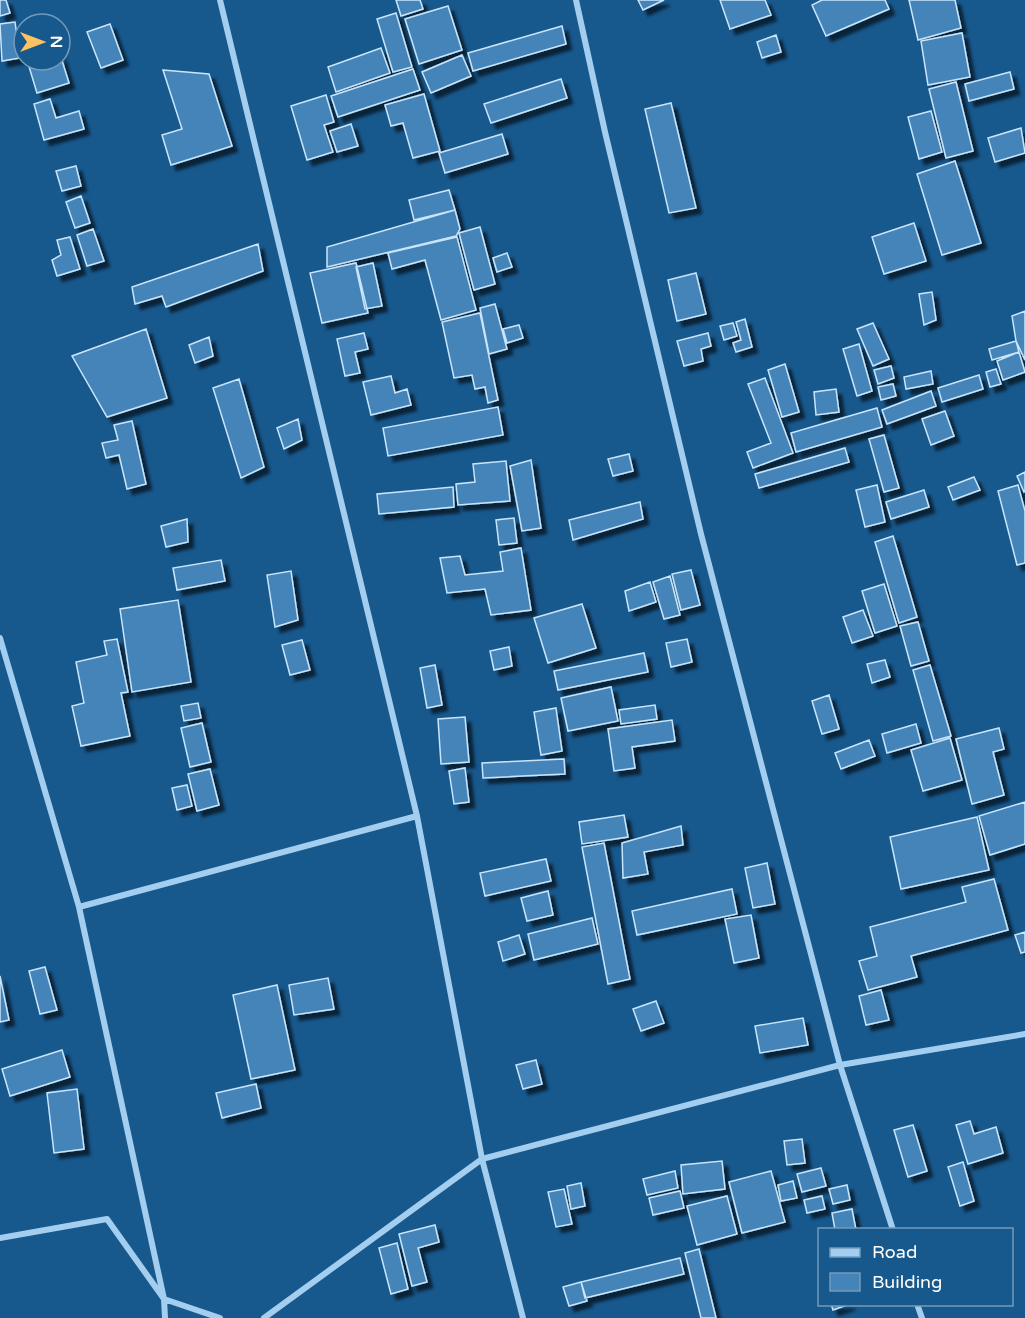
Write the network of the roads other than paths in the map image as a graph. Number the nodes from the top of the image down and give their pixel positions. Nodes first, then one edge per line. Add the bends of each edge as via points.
1 (220, 0) edge
2 (576, 0) edge
3 (0, 638) edge
4 (417, 816) junction
5 (79, 907) junction
6 (1025, 1034) edge
7 (840, 1065) junction
8 (482, 1159) junction
9 (892, 1228) edge
10 (0, 1238) edge
11 (164, 1299) junction
12 (165, 1318) edge
13 (220, 1318) edge
14 (264, 1318) edge
15 (523, 1318) edge

1 - 4 street
2 - 7 street via 698,522
3 - 5 street
4 - 5 street
4 - 8 street
5 - 11 street
6 - 7 street
7 - 8 street
7 - 9 street
8 - 14 street
8 - 15 street
10 - 11 street via 107,1219
11 - 12 street
11 - 13 street

